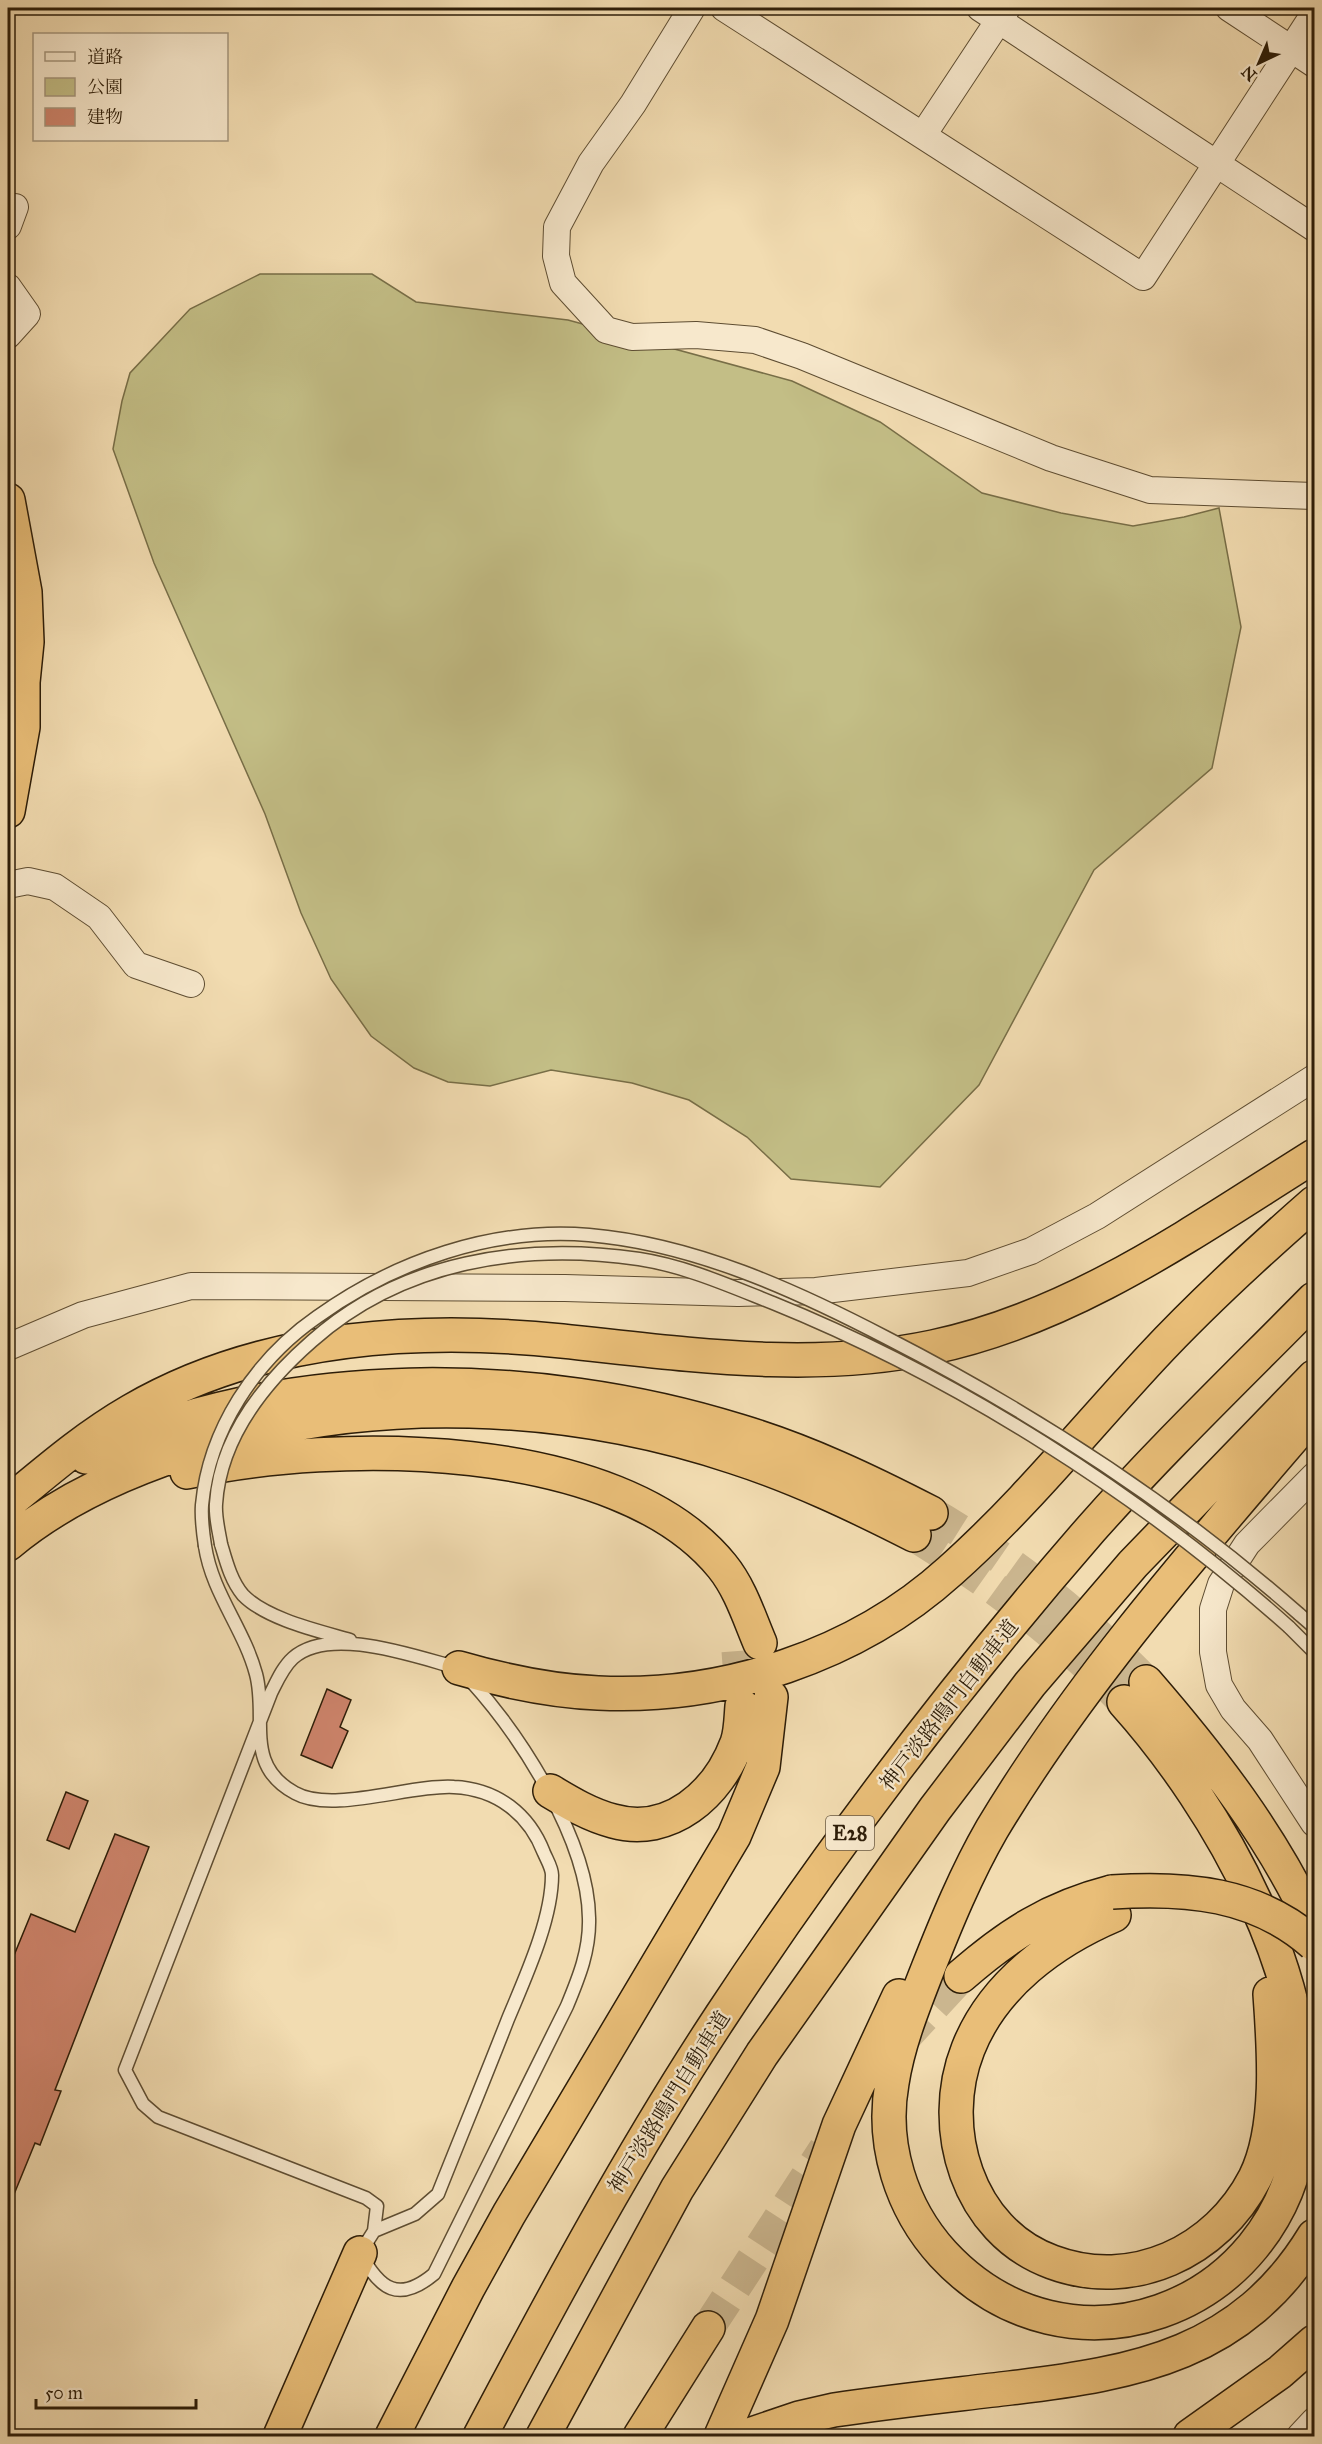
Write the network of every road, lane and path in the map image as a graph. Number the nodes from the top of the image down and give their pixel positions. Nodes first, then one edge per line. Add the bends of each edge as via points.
1 (692, 8) edge
2 (724, 8) edge
3 (1229, 8) edge
4 (995, 12) edge
5 (1314, 14) edge
6 (1292, 49) junction
7 (1314, 64) edge
8 (923, 135) junction
9 (1217, 164) junction
10 (1314, 228) edge
11 (8, 287) edge
12 (13, 330) edge
13 (1314, 496) edge
14 (8, 500) edge
15 (8, 811) edge
16 (18, 883) edge
17 (191, 984) dead end
18 (1314, 1078) edge
19 (1314, 1156) edge
20 (1314, 1203) edge
21 (1314, 1299) edge
22 (8, 1347) edge
23 (1314, 1377) edge
24 (1314, 1413) edge
25 (1314, 1476) edge
26 (14, 1498) edge
27 (54, 1511) junction
28 (8, 1544) edge
29 (1314, 1627) edge
30 (356, 1642) junction
31 (749, 1647) tunnel mouth
32 (1314, 1652) edge
33 (459, 1668) junction
34 (259, 1726) junction
35 (550, 1791) junction
36 (1314, 1823) edge
37 (965, 1879) junction
38 (1244, 1879) junction
39 (1113, 1903) junction
40 (1312, 1936) edge
41 (961, 1976) tunnel mouth
42 (1314, 2236) edge
43 (367, 2242) junction
44 (708, 2328) tunnel mouth
45 (1314, 2342) edge
46 (1314, 2421) edge
47 (280, 2436) edge
48 (392, 2436) edge
49 (480, 2436) edge
50 (543, 2436) edge
51 (640, 2436) edge
52 (722, 2436) edge
53 (746, 2436) edge
54 (1190, 2436) edge
55 (1300, 2436) edge

1 - 13 street via 591,163 557,227 556,256 563,284 606,330 632,337 696,335 755,340 1051,458 1150,490
2 - 8 street
3 - 6 street
4 - 8 street
4 - 9 street
5 - 6 street
6 - 7 street
6 - 9 street
8 - 9 street via 1143,277
9 - 10 street
11 - 12 street via 27,314
14 - 15 highway via 25,592 27,642 23,727
16 - 17 street via 56,887 99,917 136,965
18 - 22 street via 1097,1216 1031,1251 968,1273 816,1291 749,1293 553,1287 191,1286 83,1315
19 - 26 highway via 1095,1289 1046,1313 933,1347 868,1357 774,1361 498,1336 380,1336 320,1345 219,1373 134,1409 91,1435
20 - 33 highway via 1154,1355 978,1545 920,1596 855,1637 753,1676 640,1694 550,1689
21 - 49 highway, 神戸淡路鳴門自動車道 / E28 via 1093,1527 988,1652 814,1881 720,2017 631,2161
23 - 50 highway, E28 via 1133,1564 1030,1684 935,1809 762,2054 689,2169
24 - 37 highway via 1188,1559 1083,1695 1018,1788
25 - 36 street via 1247,1544 1221,1584 1214,1609 1213,1652 1219,1685 1233,1709 1260,1740
26 - 27 highway via 92,1455 222,1410 298,1394 350,1389 477,1386 615,1401 699,1419 803,1453 866,1479 922,1524 850,1503 794,1479 673,1439 548,1417 424,1411 304,1420 250,1432 136,1469
27 - 28 highway
27 - 31 highway via 143,1481 248,1460 294,1456 392,1453 543,1470 645,1504 698,1542 722,1566 740,1594
29 - 34 lane, bridge via 1226,1552 1104,1463 930,1360 852,1320 722,1265 634,1241 587,1235 534,1235 412,1263 335,1304 280,1348 240,1396 213,1449 201,1509 205,1546 217,1589 246,1644 257,1676
30 - 32 lane, bridge via 281,1619 244,1596 230,1574 215,1507 222,1467 239,1425 264,1389 328,1326 368,1299 446,1267 485,1258 580,1253 643,1260 718,1281 848,1336 917,1372 1057,1452 1118,1493 1209,1558
30 - 33 lane
30 - 34 lane via 307,1650 293,1657 280,1675
33 - 35 lane via 495,1708
34 - 43 lane via 125,2070 143,2104 158,2116 366,2198 377,2206
34 - 43 lane via 262,1755 271,1774 296,1794 324,1800 455,1786 497,1798 526,1818 552,1873 545,1917 524,1980 438,2194 415,2214
35 - 43 lane via 584,1885 589,1917 584,1964 567,2006 434,2274 416,2288 399,2291 379,2282
35 - 48 highway via 579,1808 614,1821 640,1824 668,1820 693,1806 720,1779 756,1702 764,1767 734,1836 509,2214
37 - 38 highway via 922,1983 892,2079 889,2133 902,2191 932,2242 980,2287 1035,2314 1067,2321 1101,2322 1164,2310 1219,2280 1262,2238 1287,2189 1301,2130 1300,2059 1282,1977
37 - 52 highway via 906,1982 839,2125 753,2368
38 - 39 highway via 1269,1981 1273,2033 1270,2118 1255,2177 1225,2221 1183,2254 1157,2265 1102,2272 1050,2262 1004,2230 971,2187 961,2161 955,2100 960,2069 987,2012 1031,1964
38 - 40 highway via 1167,1753 1135,1692 1236,1795 1286,1872
39 - 40 highway, bridge via 1202,1902 1248,1911
39 - 41 highway via 1078,1901 1046,1915 995,1947
42 - 53 highway via 1287,2274 1241,2318 1206,2340 1157,2362 1095,2378 834,2410
43 - 47 highway
44 - 51 highway
45 - 54 highway via 1281,2372
46 - 55 street

